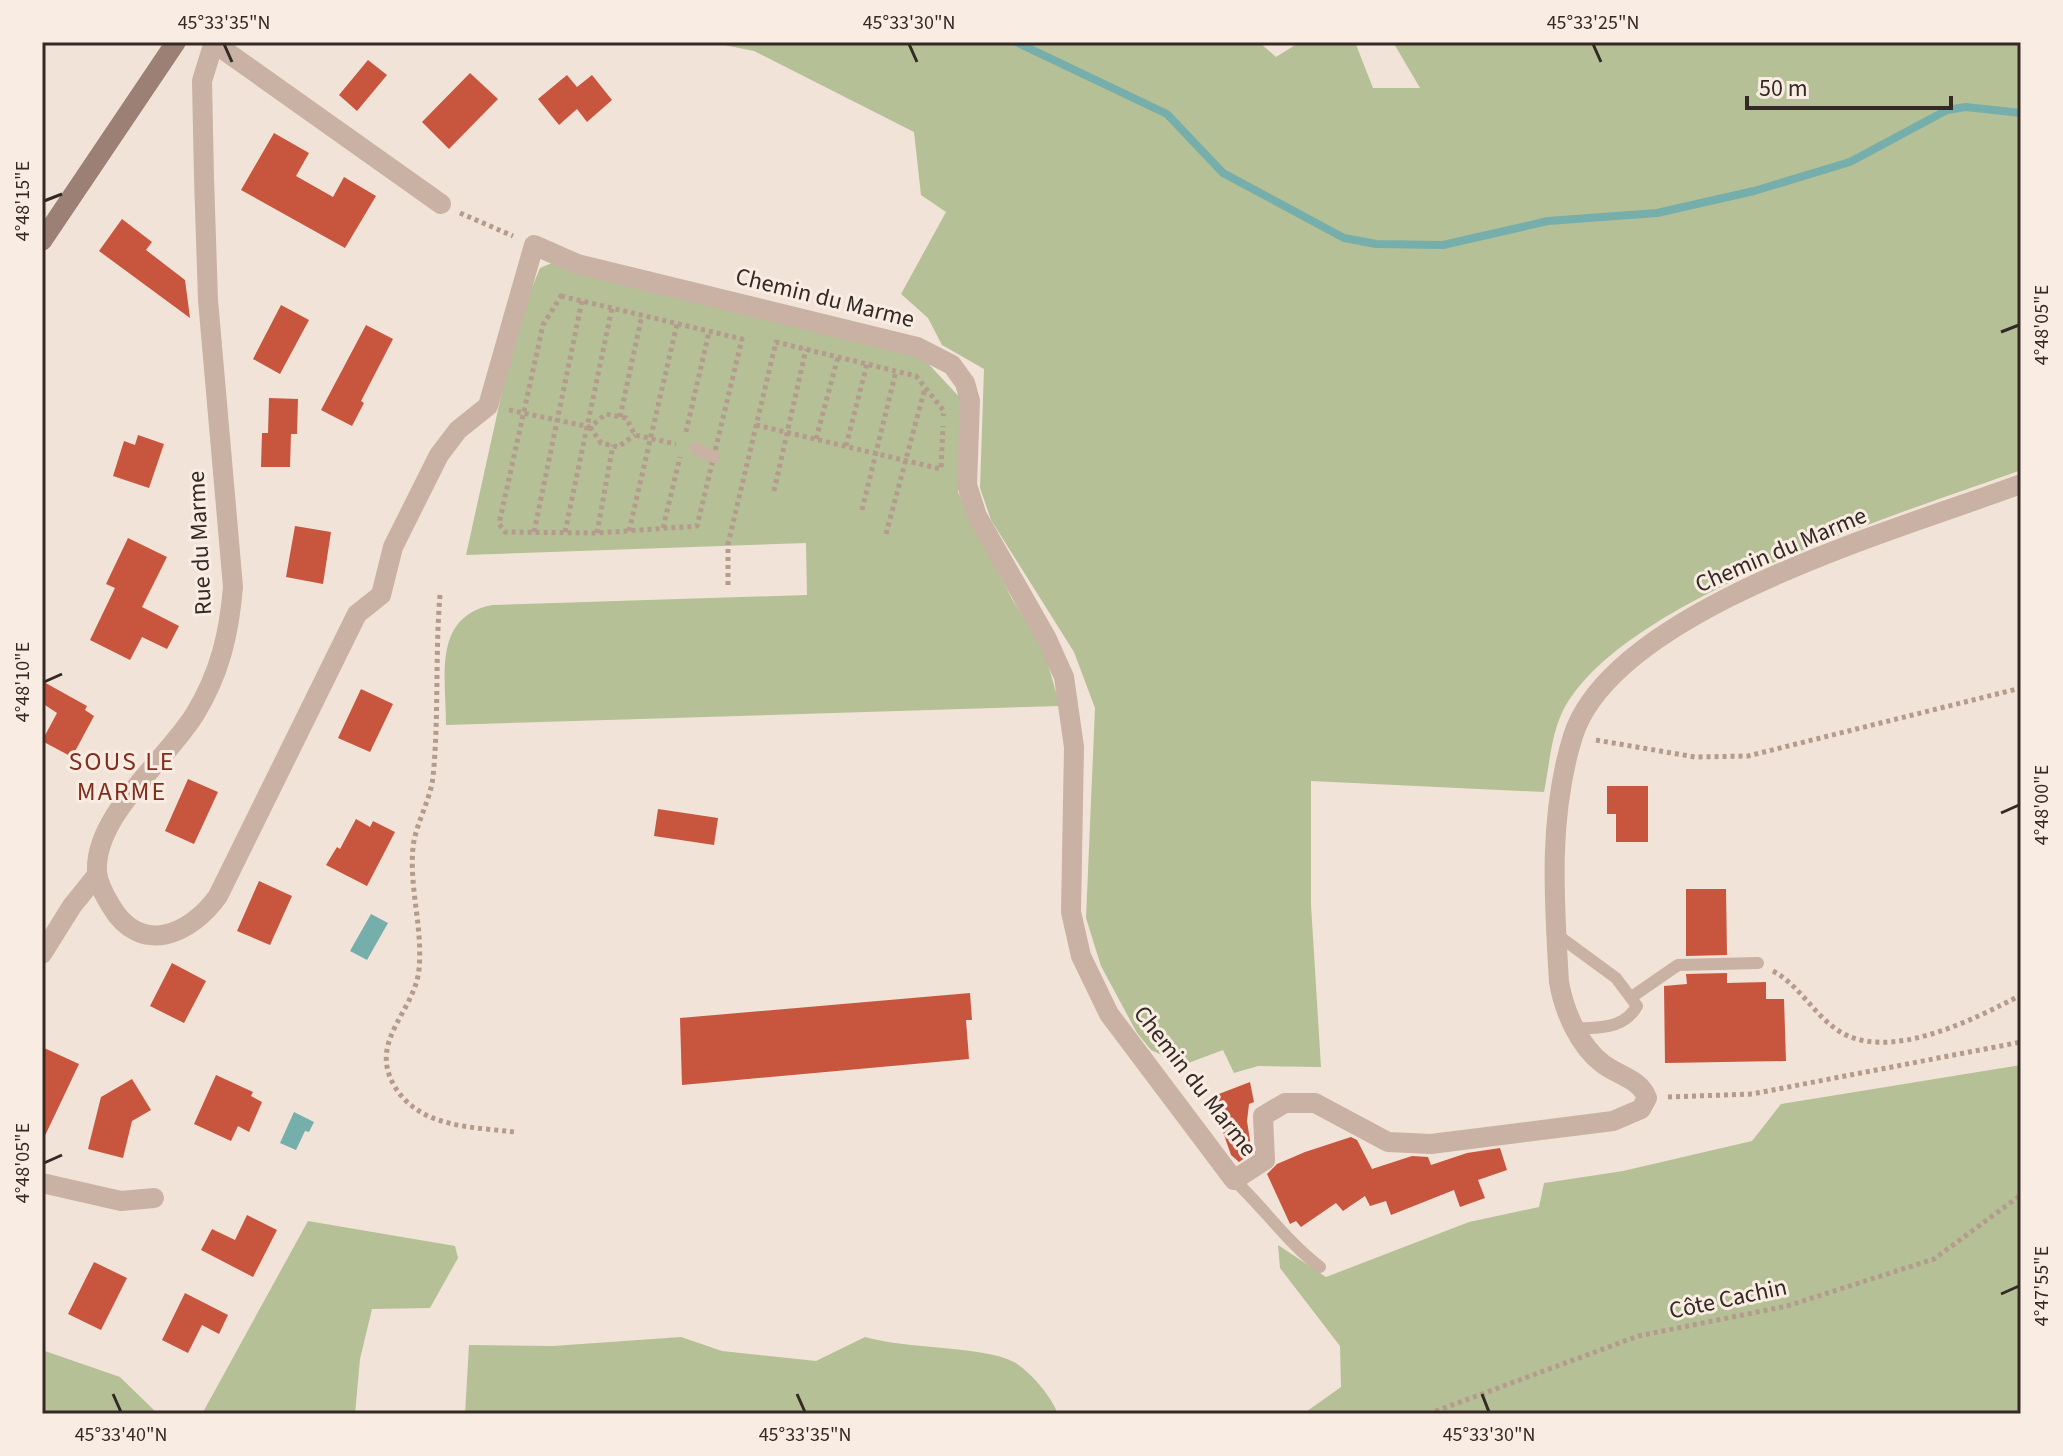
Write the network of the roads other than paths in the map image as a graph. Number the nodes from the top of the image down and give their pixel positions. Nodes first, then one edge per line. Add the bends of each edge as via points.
1 (176, 42) edge
2 (214, 42) edge
3 (441, 204) road end
4 (42, 241) edge
5 (695, 448) road end
6 (715, 450) road end
7 (2021, 484) edge
8 (97, 875) junction
9 (1556, 934) junction
10 (42, 954) edge
11 (1758, 963) road end
12 (1633, 996) junction
13 (1576, 1029) junction
14 (1234, 1180) junction
15 (42, 1183) edge
16 (154, 1198) dead end
17 (1320, 1267) dead end

1 - 4 street
2 - 3 street
2 - 8 street, Rue du Marme via 202,81 204,178 208,300 233,587 230,628 212,683 193,717 108,826
5 - 6 lane
7 - 9 street, Chemin du Marme via 1794,568 1708,607 1616,670 1574,733 1555,814
8 - 10 street
8 - 14 street, Chemin du Marme via 116,915 149,936 188,928 218,896 357,614 381,595 393,547 426,476 458,430 488,406 534,245 577,264 917,347 952,365 965,383 970,401 967,485 977,516 1064,677 1072,711 1071,912 1081,956 1109,1014
9 - 12 lane
9 - 13 street, Chemin du Marme via 1563,1002
11 - 12 lane via 1678,965
12 - 13 lane via 1637,1006 1629,1019 1609,1027
13 - 14 street, Chemin du Marme via 1591,1054 1643,1087 1647,1098 1641,1109 1627,1118 1584,1127 1401,1145 1315,1103 1285,1103 1263,1116 1265,1160
14 - 17 lane via 1294,1247
15 - 16 street via 121,1201

